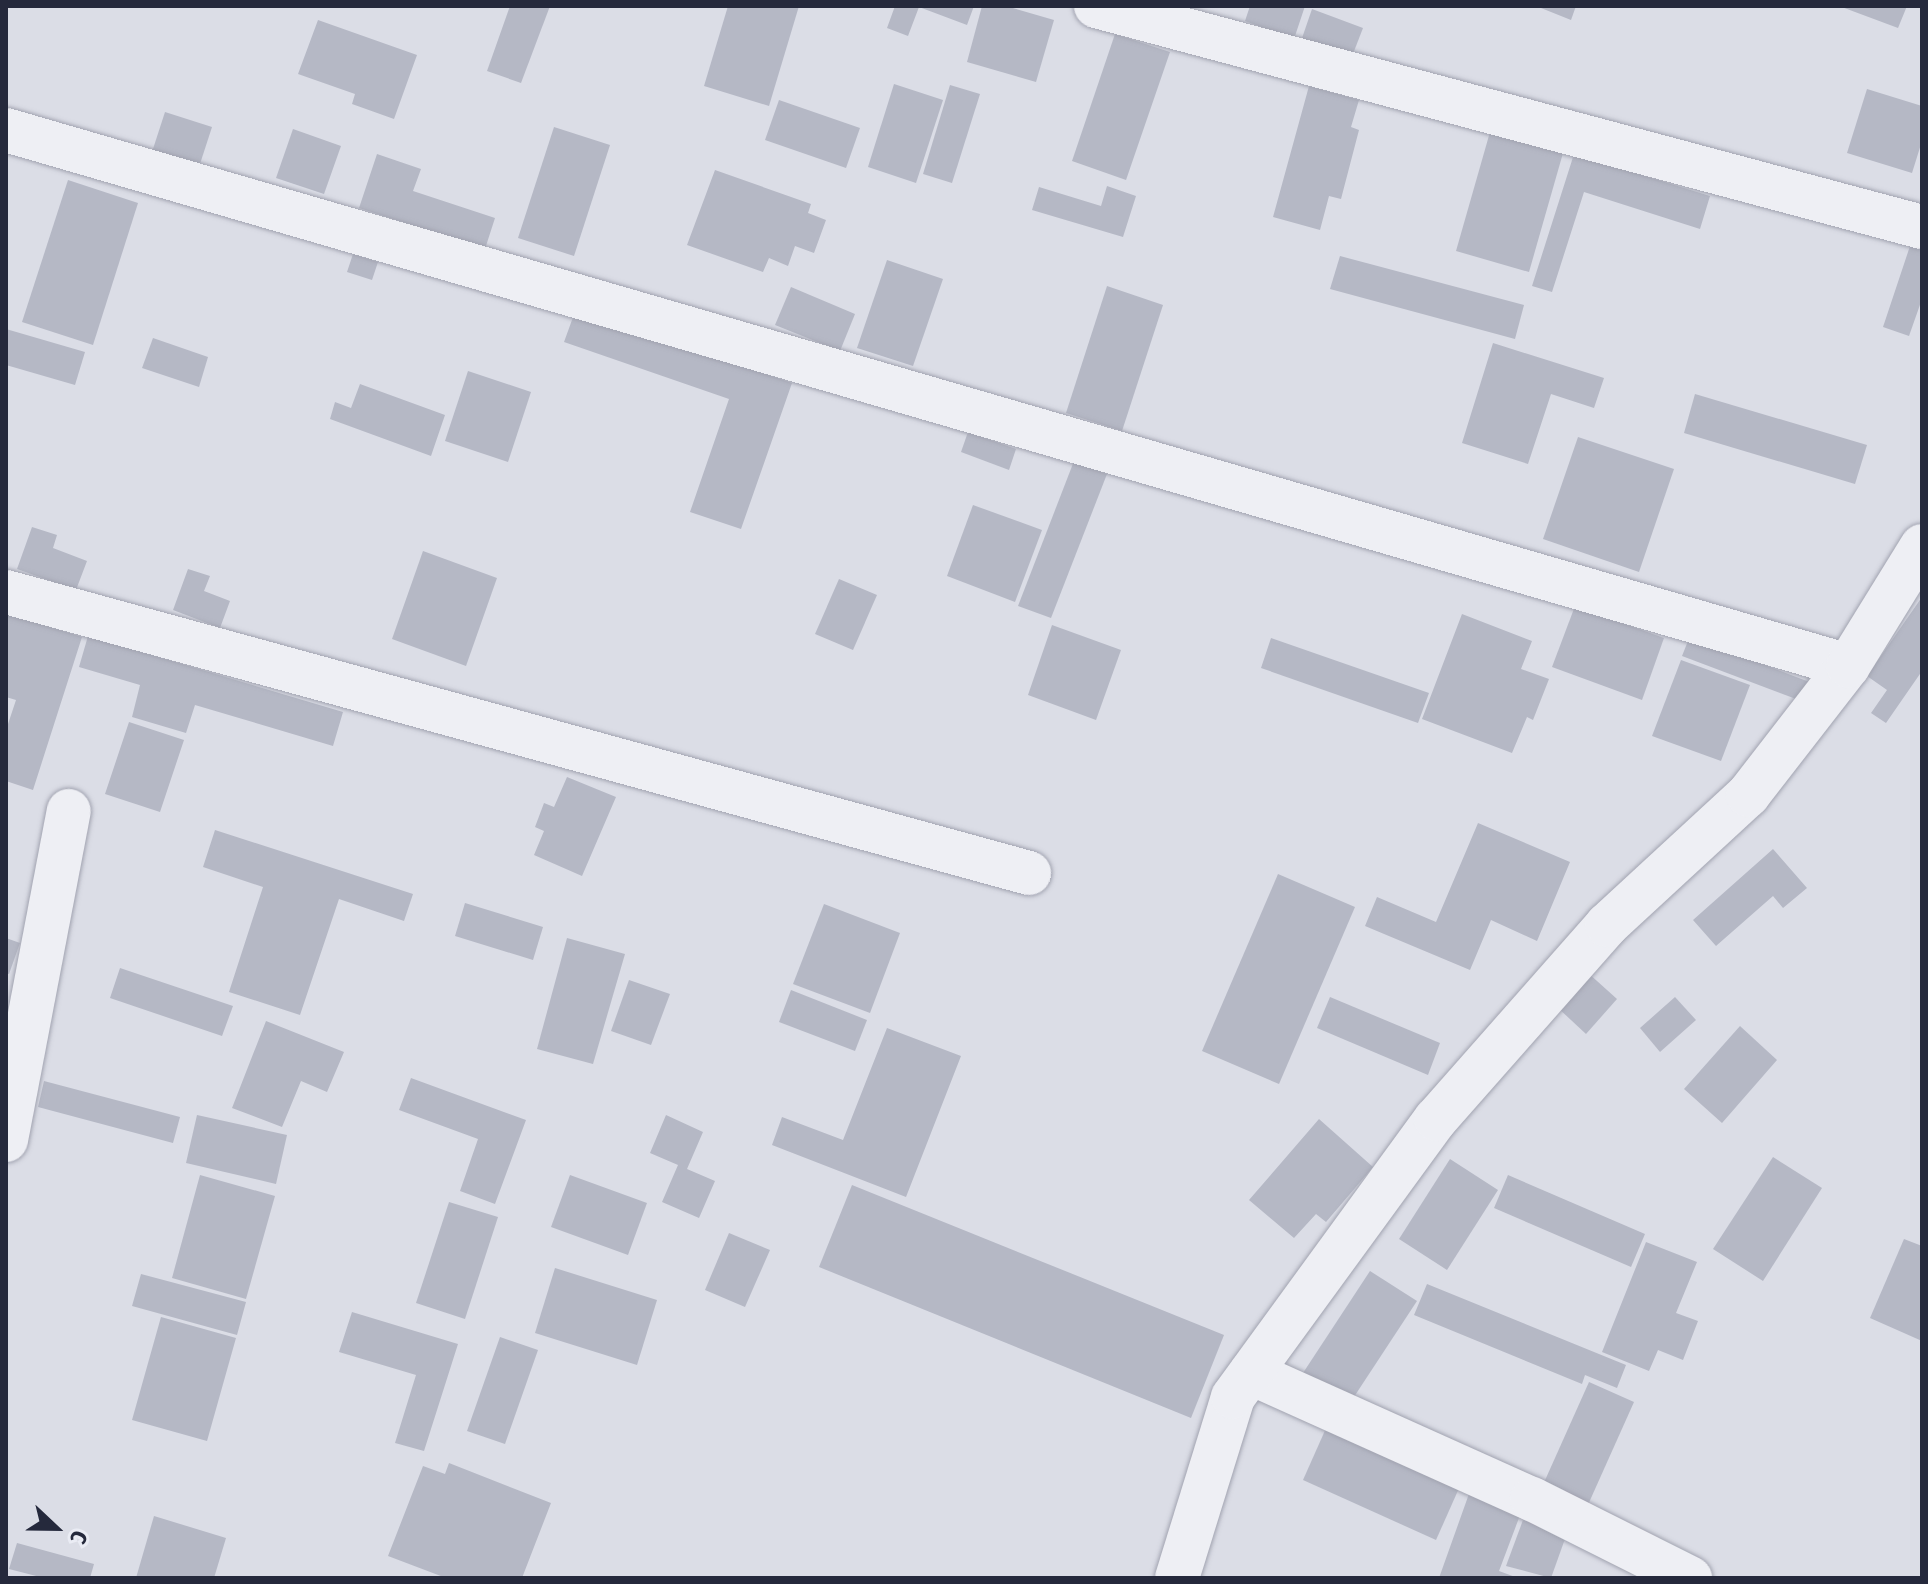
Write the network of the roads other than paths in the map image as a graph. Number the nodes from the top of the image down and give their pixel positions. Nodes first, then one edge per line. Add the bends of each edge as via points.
1 (1096, 6) edge
2 (6, 130) edge
3 (1922, 227) edge
4 (1922, 546) edge
5 (6, 592) edge
6 (1848, 666) junction
7 (69, 811) dead end
8 (1029, 873) dead end
9 (6, 1140) edge
10 (1251, 1373) junction
11 (1177, 1578) edge
12 (1690, 1578) edge

1 - 3 lane
2 - 6 lane
4 - 6 lane
5 - 8 lane
6 - 10 lane via 1748,795 1607,925 1436,1119
7 - 9 lane
10 - 11 lane via 1233,1397
10 - 12 lane via 1532,1499

